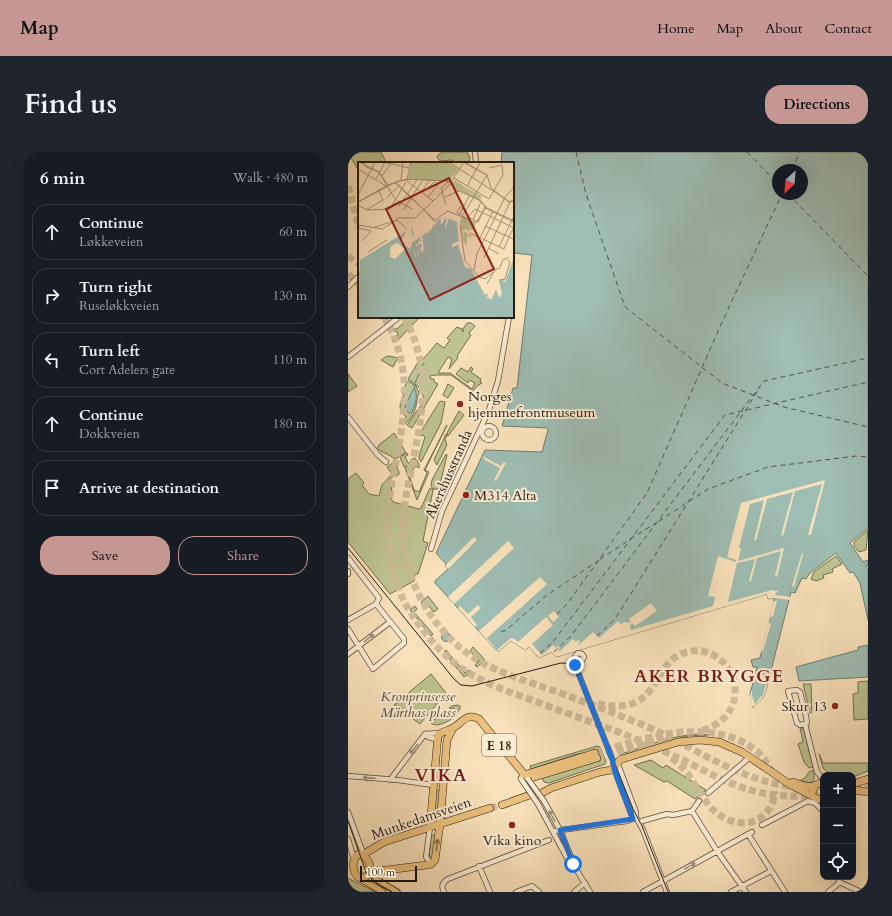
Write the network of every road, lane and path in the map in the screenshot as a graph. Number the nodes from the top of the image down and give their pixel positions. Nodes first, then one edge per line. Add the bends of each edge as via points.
1 (475, 152) edge
2 (476, 162) edge
3 (358, 277) edge
4 (348, 287) edge
5 (399, 318) edge
6 (509, 318) edge
7 (348, 357) edge
8 (490, 410) junction
9 (348, 417) edge
10 (488, 426) dead end
11 (386, 462) dead end
12 (431, 549) dead end
13 (348, 558) edge
14 (376, 604) junction
15 (348, 620) edge
16 (390, 622) junction
17 (348, 629) edge
18 (358, 646) junction
19 (348, 654) edge
20 (576, 661) dead end
21 (805, 724) junction
22 (444, 736) junction
23 (596, 756) tunnel mouth
24 (750, 757) junction
25 (614, 765) junction
26 (770, 770) junction
27 (817, 772) junction
28 (348, 776) edge
29 (820, 776) edge
30 (525, 778) junction
31 (868, 779) edge
32 (390, 780) junction
33 (820, 782) edge
34 (856, 783) edge
35 (433, 785) junction
36 (815, 786) junction
37 (856, 790) edge
38 (868, 792) edge
39 (708, 793) dead end
40 (820, 800) edge
41 (699, 801) dead end
42 (502, 805) tunnel mouth
43 (490, 808) tunnel mouth
44 (820, 808) edge
45 (692, 810) junction
46 (348, 812) edge
47 (635, 818) junction
48 (642, 821) dead end
49 (440, 824) junction
50 (762, 825) dead end
51 (430, 827) junction
52 (560, 830) junction
53 (554, 831) junction
54 (348, 839) edge
55 (548, 840) dead end
56 (717, 851) junction
57 (362, 854) junction
58 (350, 860) edge
59 (431, 864) junction
60 (573, 864) junction
61 (479, 866) junction
62 (771, 871) junction
63 (370, 872) junction
64 (353, 875) edge
65 (839, 880) edge
66 (842, 880) edge
67 (663, 881) junction
68 (585, 883) junction
69 (742, 886) junction
70 (537, 891) edge
71 (383, 892) edge
72 (397, 892) edge
73 (444, 892) edge
74 (490, 892) edge
75 (516, 892) edge
76 (574, 892) edge
77 (590, 892) edge
78 (643, 892) edge
79 (667, 892) edge
80 (731, 892) edge
81 (746, 892) edge
82 (784, 892) edge
83 (828, 892) edge
84 (861, 892) edge

1 - 2 street
3 - 4 street
5 - 7 street
6 - 8 street, Akershusstranda via 498,381
8 - 10 street, Akershusstranda
8 - 12 street, Akershusstranda via 442,511
9 - 11 street
13 - 14 street via 379,596
14 - 15 street
14 - 16 street
18 -> 16 street
16 - 18 street via 405,641 373,669
17 - 18 street
18 - 19 street
20 - 25 street via 576,667
21 - 21 street via 806,716 800,692 788,691 797,723
21 - 27 street
22 - 30 highway, E 18 via 466,718 472,717
22 -> 32 street via 428,737 425,734
22 - 35 highway via 437,743
22 - 49 highway
23 - 30 highway
24 - 25 highway via 719,742 688,740 622,759
24 - 26 highway
24 - 39 street
25 - 42 highway via 600,772 540,789
25 - 47 street via 620,770 636,812
26 - 36 highway via 800,785
26 - 40 highway via 791,785
27 - 29 street
27 - 36 street
32 -> 28 street
52 -> 30 street, bridge via 544,801
30 - 53 street, bridge
31 - 34 highway
32 - 35 street
33 - 36 highway
35 - 51 highway
36 - 40 highway via 813,793
37 - 38 highway
41 - 45 street
43 - 49 highway, Munkedamsveien
44 - 50 street via 808,801
45 - 48 street
45 - 56 street
46 - 57 street
47 - 52 street
47 - 67 street via 643,830
49 - 51 highway, Munkedamsveien
59 -> 49 highway via 436,858
51 - 57 highway, Munkedamsveien via 378,844
51 - 59 street via 426,857
52 - 53 street
52 - 60 street
53 - 60 street via 567,858
54 - 58 street
55 - 61 street
56 - 62 street via 750,833
67 -> 56 street
56 - 69 street
57 - 58 highway via 357,854
57 - 63 highway via 370,863
58 - 64 highway
59 - 63 highway
60 - 68 street
61 - 73 street via 448,879 442,884
61 - 74 street
62 - 69 street
62 - 82 street
63 - 64 highway via 365,877
63 - 72 main road
64 - 71 main road
65 - 83 street
66 - 84 street
67 - 78 street
67 - 79 street
68 - 76 street
68 - 77 street
69 - 80 street
69 - 81 street
70 - 75 street via 532,886

